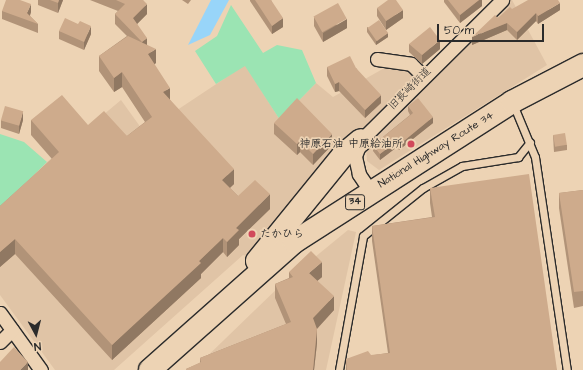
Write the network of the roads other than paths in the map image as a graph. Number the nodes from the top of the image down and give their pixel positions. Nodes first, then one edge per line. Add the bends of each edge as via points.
1 (502, 0) edge
2 (377, 59) dead end
3 (583, 65) edge
4 (423, 76) junction
5 (512, 102) junction
6 (361, 140) junction
7 (530, 142) junction
8 (371, 192) junction
9 (239, 288) junction
10 (0, 313) edge
11 (12, 330) junction
12 (0, 342) edge
13 (41, 370) edge
14 (150, 370) edge
15 (339, 370) edge
16 (567, 370) edge

1 - 4 street, 旧長崎街道
2 - 4 street via 411,64
3 - 5 highway, National Highway Route 34 / 34
4 - 6 street, 旧長崎街道
5 - 7 lane
5 - 8 highway, National Highway Route 34 / 34
6 - 8 street, 旧長崎街道 via 355,156 359,174
6 - 9 highway via 343,154 258,259
7 - 15 lane via 518,157 462,166 423,188 364,236
7 - 16 lane
8 - 9 highway, National Highway Route 34 / 34 via 294,242
9 - 14 highway, National Highway Route 34 / 34
10 - 11 street
11 - 12 street
11 - 13 street

